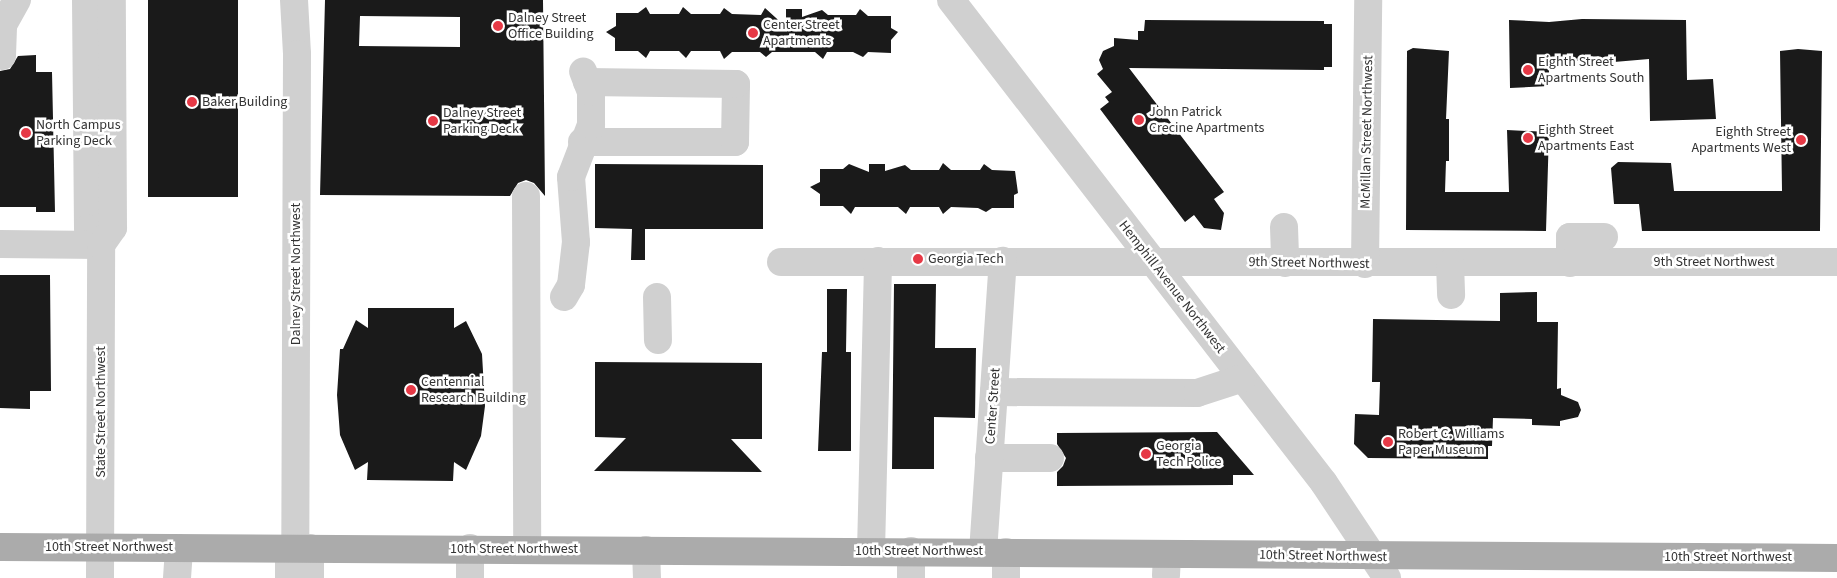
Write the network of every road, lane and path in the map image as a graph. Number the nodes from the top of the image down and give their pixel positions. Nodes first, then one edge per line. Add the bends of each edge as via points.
1 (17, 0) edge
2 (86, 0) edge
3 (112, 0) edge
4 (294, 0) edge
5 (951, 0) edge
6 (1368, 0) edge
7 (2, 56) dead end
8 (582, 142) junction
9 (526, 196) dead end
10 (1284, 227) dead end
11 (1604, 237) dead end
12 (0, 244) edge
13 (101, 245) junction
14 (878, 261) junction
15 (1003, 261) junction
16 (1152, 261) junction
17 (781, 262) dead end
18 (1285, 262) junction
19 (1837, 262) edge
20 (1450, 263) junction
21 (1570, 263) junction
22 (1364, 264) junction
23 (1450, 295) dead end
24 (564, 297) dead end
25 (657, 297) dead end
26 (658, 340) dead end
27 (1243, 378) junction
28 (994, 392) junction
29 (990, 458) junction
30 (1050, 458) dead end
31 (0, 547) edge
32 (101, 547) junction
33 (179, 548) junction
34 (298, 548) junction
35 (470, 548) junction
36 (527, 549) junction
37 (646, 550) junction
38 (871, 551) junction
39 (911, 551) junction
40 (1837, 558) edge
41 (998, 561) edge
42 (1381, 567) edge
43 (100, 578) edge
44 (177, 578) edge
45 (289, 578) edge
46 (310, 578) edge
47 (470, 578) edge
48 (647, 578) edge
49 (911, 578) edge

1 - 7 street via 3,25
2 - 13 street via 88,228
3 - 13 street, State Street Northwest via 113,228
4 - 34 street, Dalney Street Northwest via 297,54
5 - 16 street, Hemphill Avenue Northwest
6 - 22 street, McMillan Street Northwest
8 - 8 street via 591,125 591,92 585,76 736,84 735,142
8 - 24 street via 570,177 576,242 571,284
9 - 36 street
10 - 18 street
11 - 21 street via 1570,237
12 - 13 street
13 - 32 street, State Street Northwest
14 - 15 street, 9th Street Northwest
14 - 17 street, 9th Street Northwest
14 - 38 street
15 - 16 street, 9th Street Northwest
15 - 28 street, Center Street
16 - 18 street, 9th Street Northwest
16 - 27 street, Hemphill Avenue Northwest
18 - 22 street, 9th Street Northwest
19 - 21 street, 9th Street Northwest
20 - 21 street, 9th Street Northwest
20 - 22 street, 9th Street Northwest
20 - 23 street
25 - 26 street
27 - 28 street via 1197,393
27 - 42 street, Hemphill Avenue Northwest
28 - 29 street, Center Street
29 - 30 street
29 - 41 street, Center Street
31 - 32 main road, 10th Street Northwest
32 - 33 main road, 10th Street Northwest
32 - 43 street, State Street Northwest
33 - 34 main road, 10th Street Northwest
33 - 44 street
34 - 35 main road, 10th Street Northwest
34 - 45 street
34 - 46 street
35 - 36 main road, 10th Street Northwest
35 - 47 street
36 - 37 main road, 10th Street Northwest
37 - 38 main road, 10th Street Northwest
37 - 48 street
38 - 39 main road, 10th Street Northwest
39 - 41 main road, 10th Street Northwest
39 - 49 street
40 - 42 main road, 10th Street Northwest
41 - 42 main road, 10th Street Northwest

